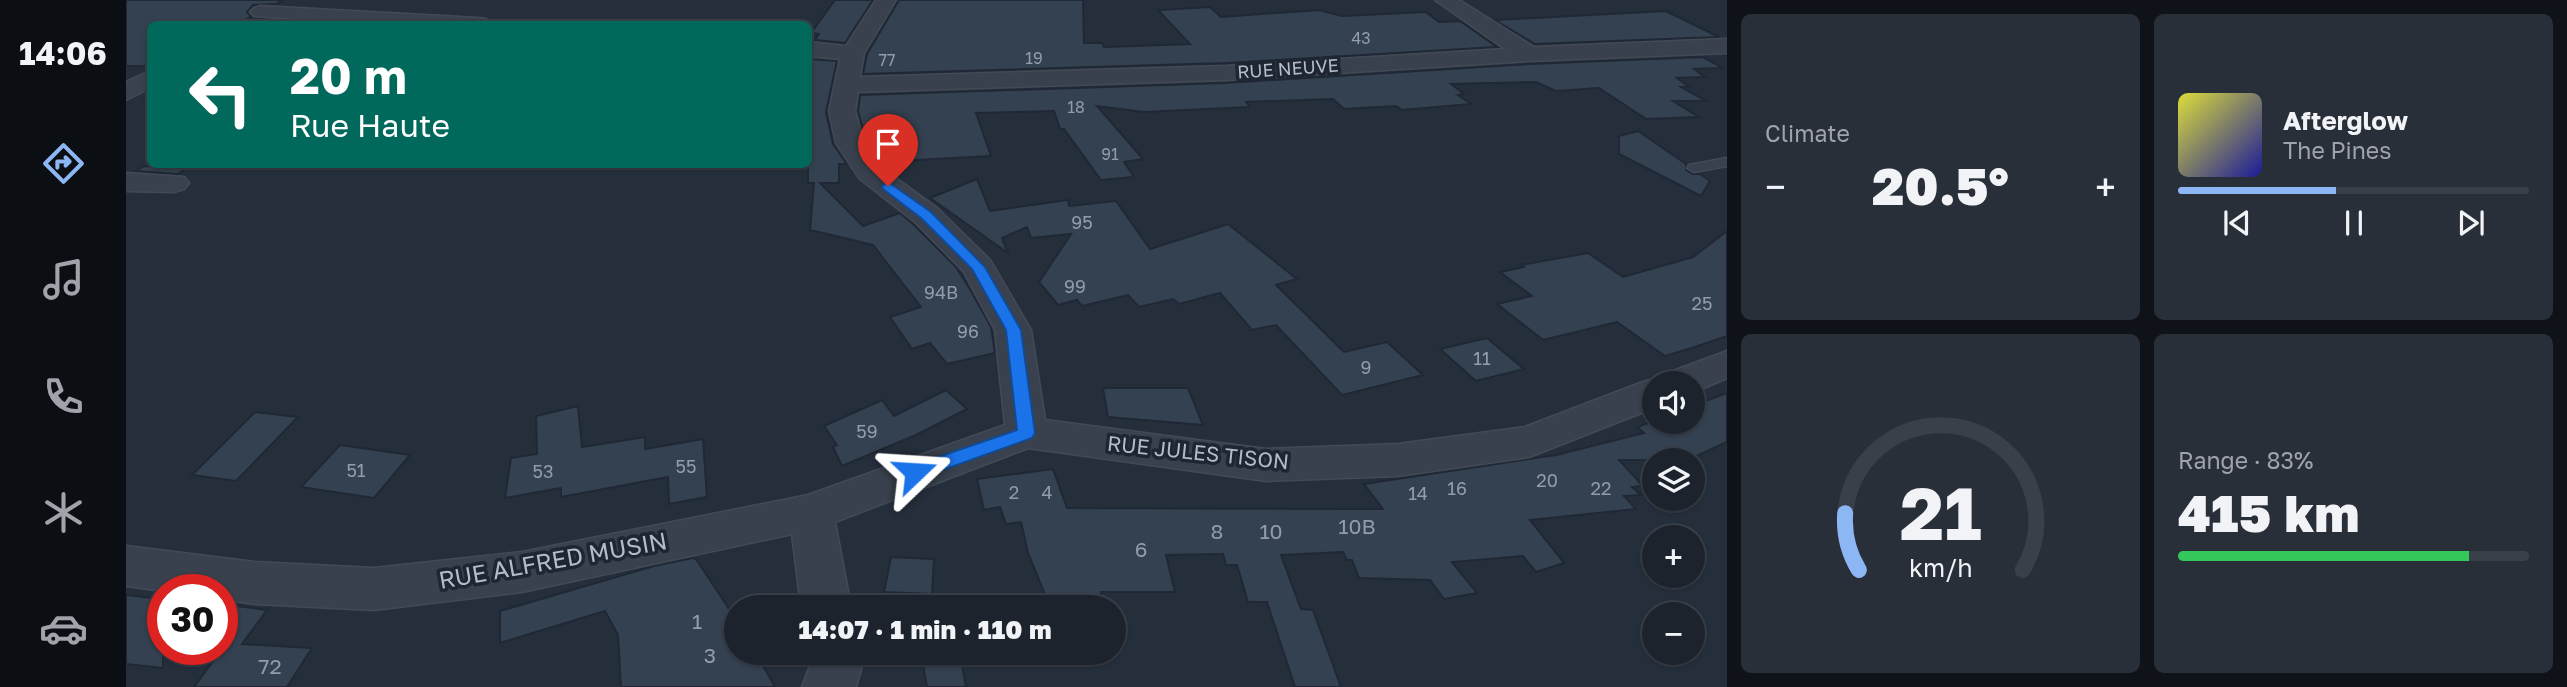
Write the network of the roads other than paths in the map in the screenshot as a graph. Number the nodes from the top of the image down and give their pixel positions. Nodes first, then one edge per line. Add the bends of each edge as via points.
1 (281, 0) edge
2 (886, 0) edge
3 (1445, 0) edge
4 (261, 12) junction
5 (245, 21) edge
6 (416, 21) edge
7 (1727, 46) edge
8 (812, 49) edge
9 (853, 53) junction
10 (1529, 54) junction
11 (147, 80) edge
12 (848, 85) junction
13 (126, 93) edge
14 (126, 102) edge
15 (147, 102) edge
16 (1727, 162) edge
17 (1694, 168) dead end
18 (126, 182) edge
19 (174, 183) dead end
20 (1727, 364) edge
21 (1705, 373) edge
22 (1642, 398) edge
23 (1026, 433) junction
24 (811, 512) junction
25 (126, 566) edge
26 (824, 595) edge
27 (836, 665) edge
28 (829, 687) edge

1 - 4 street
2 - 9 street
3 - 10 street
4 - 5 street
4 - 6 street
7 - 10 street, RUE NEUVE
8 - 9 street
9 - 12 street
10 - 12 street, RUE NEUVE via 1226,73
11 - 13 street
12 - 23 street via 842,111 850,143 869,172 926,215 978,267 1013,330
14 - 15 street
16 - 17 lane
18 - 19 street
20 - 21 street
22 - 23 street, RUE JULES TISON via 1529,442 1398,460 1266,465
23 - 24 street, RUE ALFRED MUSIN
24 - 25 street, RUE ALFRED MUSIN via 522,572 374,589 255,583
24 - 26 street
27 - 28 street

